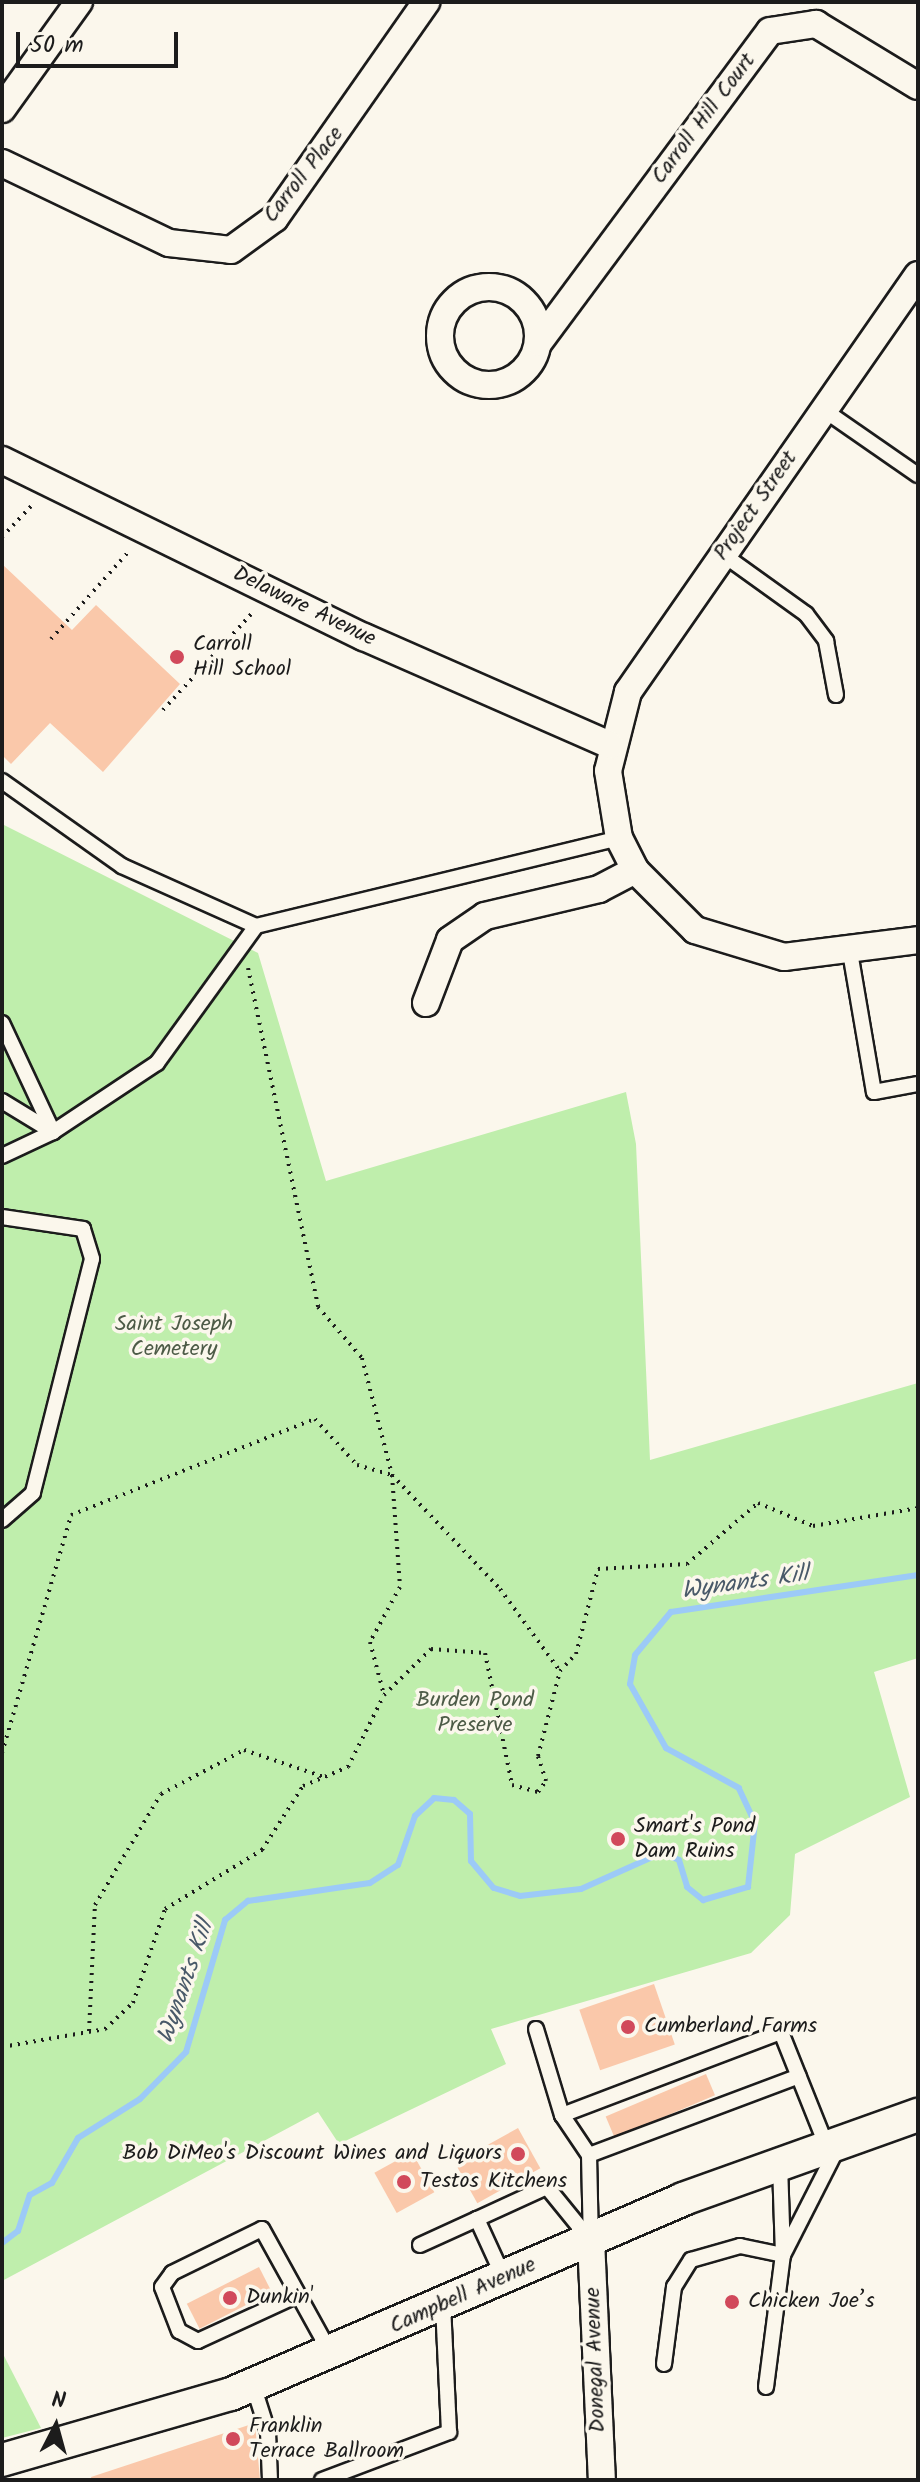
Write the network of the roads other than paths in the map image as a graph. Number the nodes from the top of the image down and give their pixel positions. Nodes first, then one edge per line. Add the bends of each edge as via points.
1 (79, 2) edge
2 (426, 2) edge
3 (918, 86) edge
4 (2, 109) edge
5 (2, 163) edge
6 (918, 275) edge
7 (539, 342) dead end
8 (824, 410) junction
9 (2, 460) edge
10 (918, 475) edge
11 (721, 553) junction
12 (836, 695) dead end
13 (610, 745) junction
14 (2, 781) edge
15 (619, 838) junction
16 (635, 870) junction
17 (256, 926) junction
18 (918, 940) edge
19 (850, 952) junction
20 (426, 1003) dead end
21 (2, 1023) edge
22 (918, 1084) edge
23 (2, 1101) edge
24 (53, 1132) junction
25 (2, 1156) edge
26 (2, 1217) edge
27 (2, 1520) edge
28 (536, 2029) dead end
29 (799, 2076) junction
30 (562, 2115) junction
31 (918, 2115) edge
32 (834, 2144) junction
33 (589, 2155) junction
34 (780, 2163) junction
35 (477, 2219) junction
36 (591, 2240) junction
37 (420, 2245) dead end
38 (783, 2255) junction
39 (504, 2278) junction
40 (298, 2295) junction
41 (443, 2305) junction
42 (331, 2353) junction
43 (664, 2364) dead end
44 (253, 2385) junction
45 (766, 2387) dead end
46 (2, 2460) edge
47 (270, 2480) edge
48 (322, 2480) edge
49 (602, 2480) edge

1 - 4 street
2 - 5 street, Carroll Place via 275,218 231,250 169,243
3 - 7 street, Carroll Hill Court via 816,24 770,31
6 - 8 street, Project Street
8 - 10 lane
8 - 11 street, Project Street
9 - 13 street, Delaware Avenue via 378,643
11 - 12 lane via 806,614 826,641
11 - 13 street, Project Street via 628,692
13 - 15 street, Project Street via 608,791
14 - 17 lane via 122,866
15 - 16 street, Project Street
15 - 17 lane
16 - 19 street, Project Street via 673,915 721,942 784,957
16 - 20 street via 599,889 485,916 450,940
17 - 24 lane via 157,1063
18 - 19 street, Project Street
19 - 22 lane via 874,1092
21 - 24 lane
23 - 24 lane
24 - 25 lane
26 - 27 lane via 83,1229 92,1259 33,1493
28 - 30 lane
29 - 30 lane via 781,2032 622,2100
29 - 32 lane
29 - 33 lane via 657,2123
30 - 33 lane
31 - 32 street, Campbell Avenue
32 - 34 street, Campbell Avenue
32 - 38 lane
33 - 36 lane
34 - 36 street, Campbell Avenue
34 - 38 lane
35 - 36 lane via 547,2187
35 - 37 lane
35 - 39 lane
36 - 39 street, Campbell Avenue
36 - 49 street, Donegal Avenue
38 - 43 lane via 740,2246 691,2260 674,2287
38 - 45 lane
39 - 41 street, Campbell Avenue
40 - 40 lane via 209,2340 179,2331 162,2296 166,2279 262,2229
40 - 42 lane
41 - 42 street, Campbell Avenue
41 - 48 lane via 449,2432
42 - 44 street, Campbell Avenue
44 - 46 street, Campbell Avenue
44 - 47 lane via 268,2432

